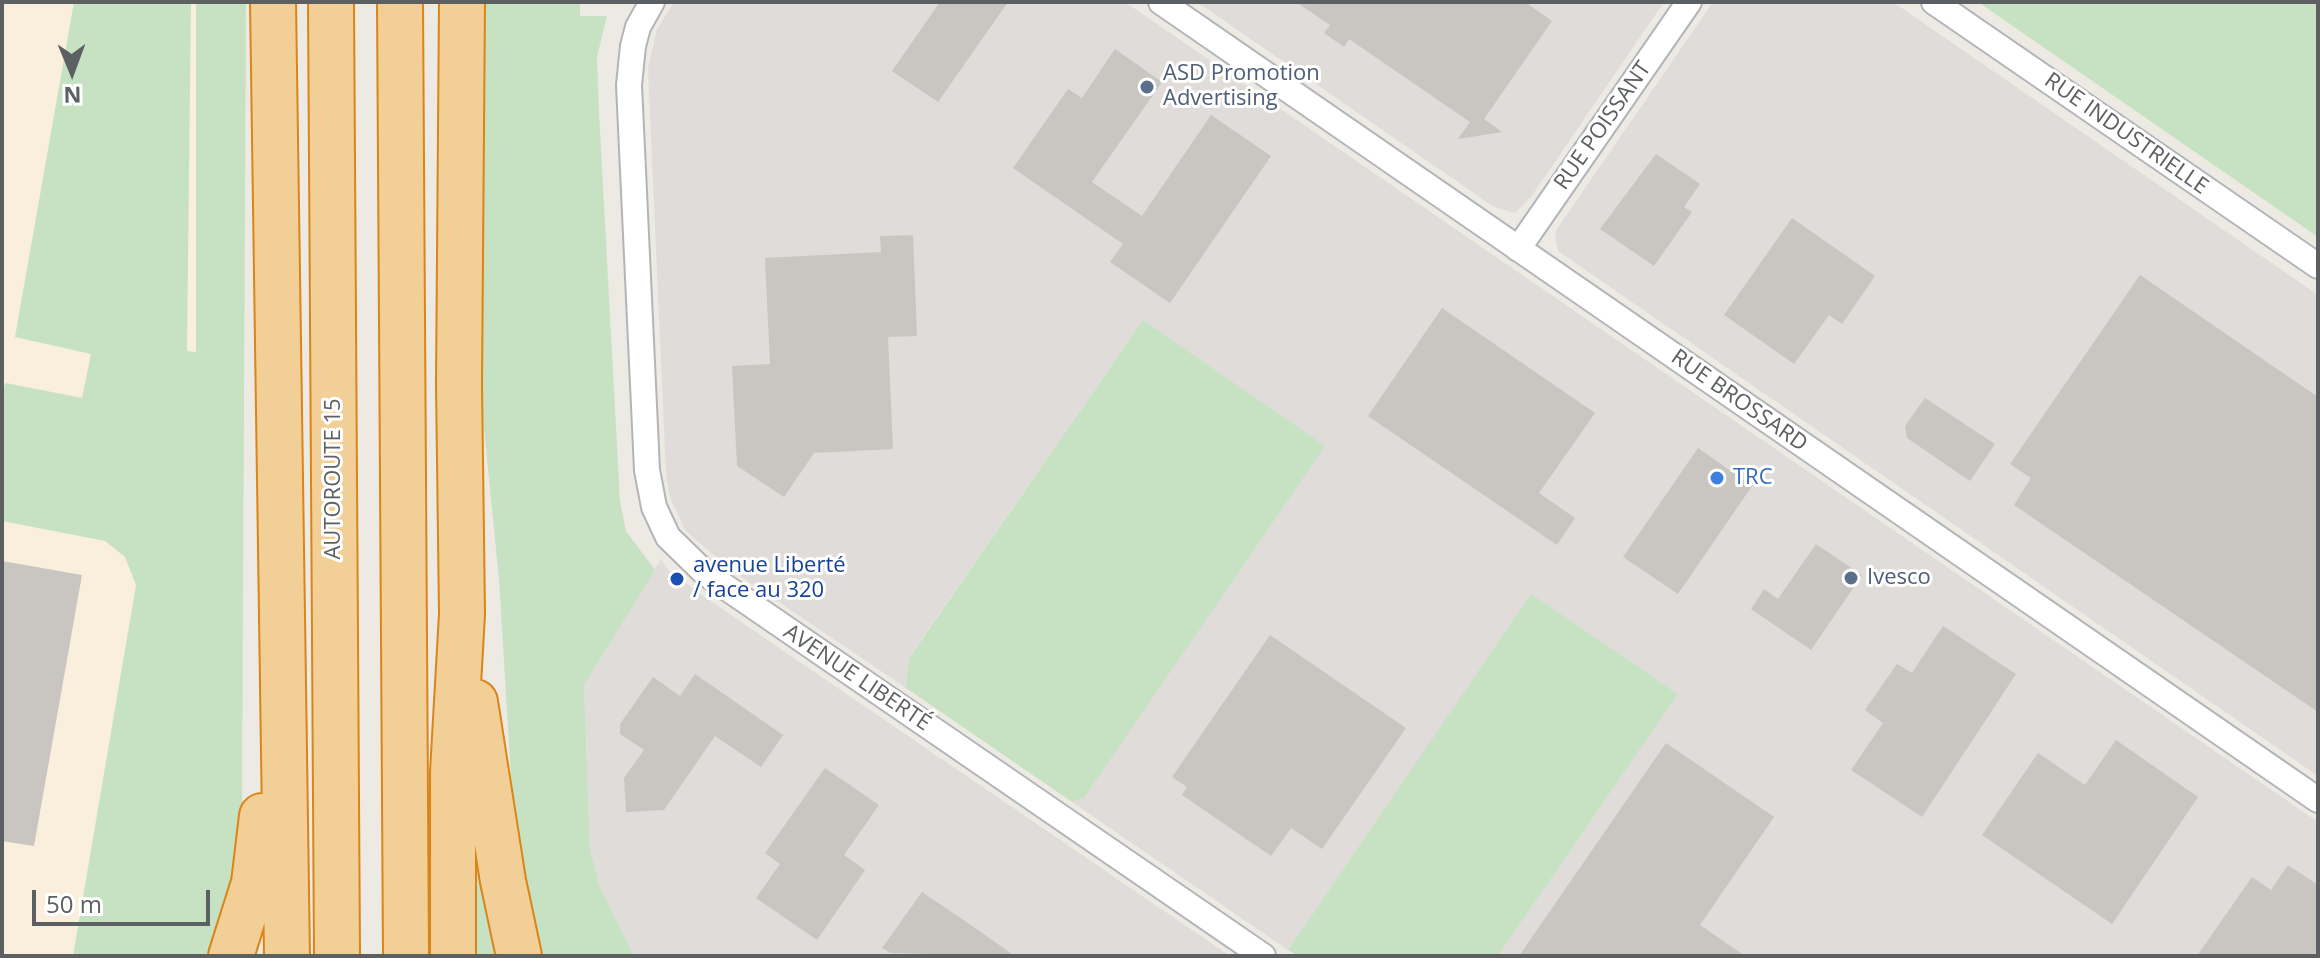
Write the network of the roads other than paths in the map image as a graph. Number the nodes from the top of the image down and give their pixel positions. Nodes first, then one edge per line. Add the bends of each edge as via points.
1 (273, 2) edge
2 (331, 2) edge
3 (400, 2) edge
4 (462, 2) edge
5 (652, 2) edge
6 (1161, 2) edge
7 (1689, 2) edge
8 (1934, 2) edge
9 (1518, 249) junction
10 (2318, 266) edge
11 (279, 302) junction
12 (462, 614) junction
13 (2318, 800) edge
14 (231, 956) edge
15 (287, 956) edge
16 (337, 956) edge
17 (406, 956) edge
18 (453, 956) edge
19 (519, 956) edge
20 (1263, 956) edge

1 - 11 highway
2 - 16 highway, AUTOROUTE 15
3 - 17 highway
4 - 12 highway
5 - 20 street, AVENUE LIBERTÉ via 638,27 629,85 647,470 654,507 668,537 705,573
6 - 9 street, RUE BROSSARD
7 - 9 street, RUE POISSANT
8 - 10 street, RUE INDUSTRIELLE
9 - 13 street, RUE BROSSARD
11 - 14 highway via 261,836 249,905
11 - 15 highway
12 - 18 highway via 453,772
12 - 19 highway

